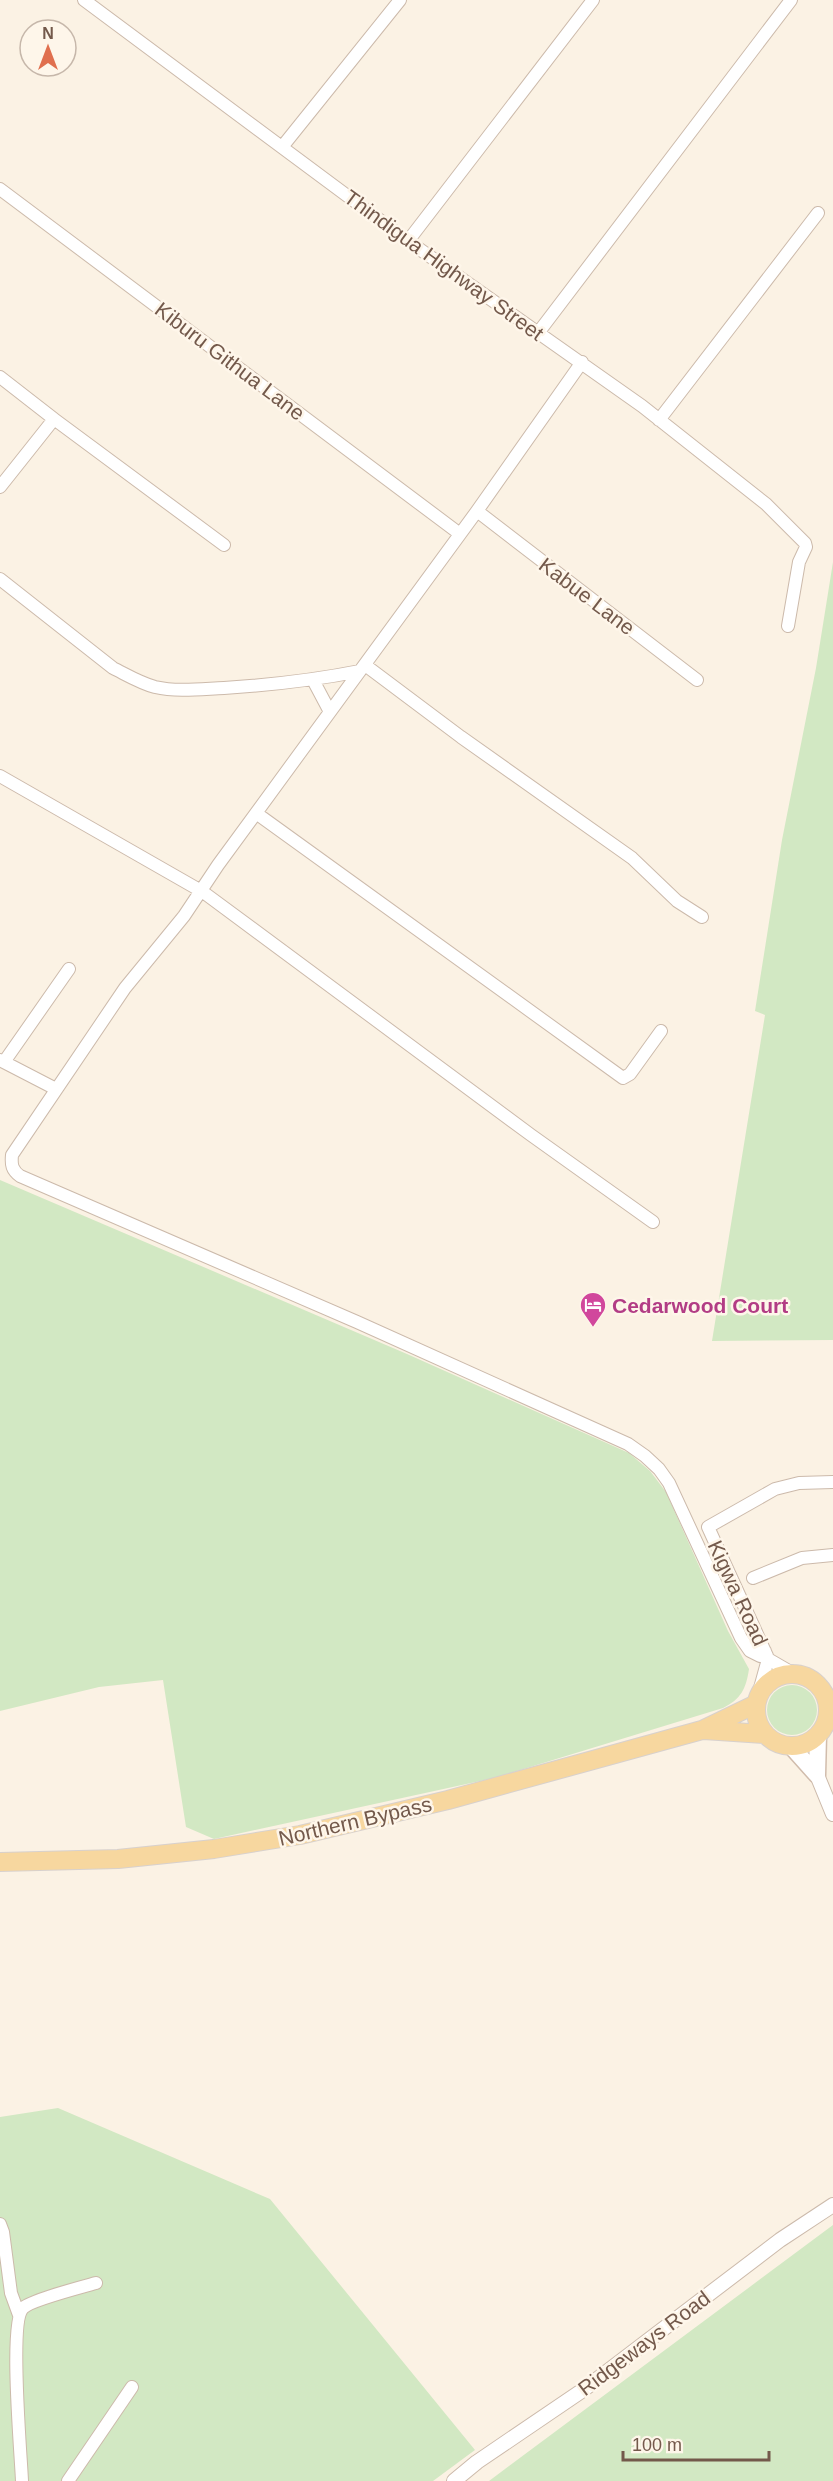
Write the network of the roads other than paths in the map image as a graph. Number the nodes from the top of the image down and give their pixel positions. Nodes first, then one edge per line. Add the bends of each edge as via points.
1 (84, 0) edge
2 (400, 0) edge
3 (593, 0) edge
4 (791, 0) edge
5 (282, 147) junction
6 (0, 189) edge
7 (818, 213) dead end
8 (408, 241) junction
9 (538, 333) junction
10 (582, 362) junction
11 (0, 377) edge
12 (54, 419) junction
13 (659, 420) junction
14 (0, 487) edge
15 (477, 511) junction
16 (460, 534) junction
17 (224, 545) dead end
18 (0, 579) edge
19 (788, 626) dead end
20 (363, 668) junction
21 (313, 680) junction
22 (697, 680) dead end
23 (330, 712) junction
24 (0, 776) edge
25 (256, 813) junction
26 (203, 891) junction
27 (702, 917) dead end
28 (69, 969) dead end
29 (661, 1031) dead end
30 (2, 1061) edge
31 (56, 1089) junction
32 (653, 1222) dead end
33 (833, 1482) edge
34 (833, 1555) edge
35 (753, 1578) dead end
36 (767, 1655) junction
37 (794, 1674) junction
38 (827, 1690) edge
39 (756, 1702) junction
40 (830, 1712) edge
41 (702, 1730) junction
42 (764, 1734) junction
43 (818, 1735) junction
44 (791, 1746) junction
45 (817, 1775) junction
46 (833, 1814) edge
47 (0, 1862) edge
48 (833, 2205) edge
49 (0, 2224) edge
50 (96, 2283) dead end
51 (19, 2315) junction
52 (132, 2387) dead end
53 (22, 2481) edge
54 (68, 2481) edge
55 (454, 2481) edge

1 - 5 street, Thindigua Highway Street
2 - 5 street
3 - 8 street
4 - 9 street
5 - 8 street, Thindigua Highway Street
6 - 16 street, Kiburu Githua Lane
7 - 13 street
8 - 9 street, Thindigua Highway Street
9 - 10 street, Thindigua Highway Street
10 - 13 street, Thindigua Highway Street
10 - 15 street
11 - 12 street
12 - 14 street
12 - 17 street
13 - 19 street, Thindigua Highway Street via 766,504 806,547
15 - 16 street
15 - 22 street, Kabue Lane
16 - 20 street
18 - 21 street via 113,668 154,687 198,690
20 - 21 street
20 - 23 street
20 - 27 street via 632,858 676,901
21 - 23 street
23 - 25 street
24 - 26 street
25 - 26 street
25 - 29 street via 622,1078 630,1074
26 - 31 street via 125,988
26 - 32 street
28 - 30 street
30 - 31 street
31 - 36 street via 12,1155 13,1171 628,1444 659,1469 669,1483 741,1638 755,1654
33 - 36 street, Kigwa Road via 798,1483 775,1489 708,1527
34 - 35 street via 802,1558
36 - 37 street
36 - 39 street
37 - 38 main road
37 - 39 main road via 769,1682
38 - 40 main road
39 - 41 main road
39 - 42 main road via 756,1720
40 - 43 main road
41 - 42 main road
41 - 47 main road, Northern Bypass via 448,1800 300,1835 118,1859
42 - 44 main road via 776,1743
43 - 44 main road via 803,1745
43 - 45 main road
44 - 45 main road
45 - 46 street
48 - 55 street, Ridgeways Road
49 - 51 street via 11,2293
50 - 51 street via 27,2305
51 - 53 street via 16,2355
52 - 54 street

